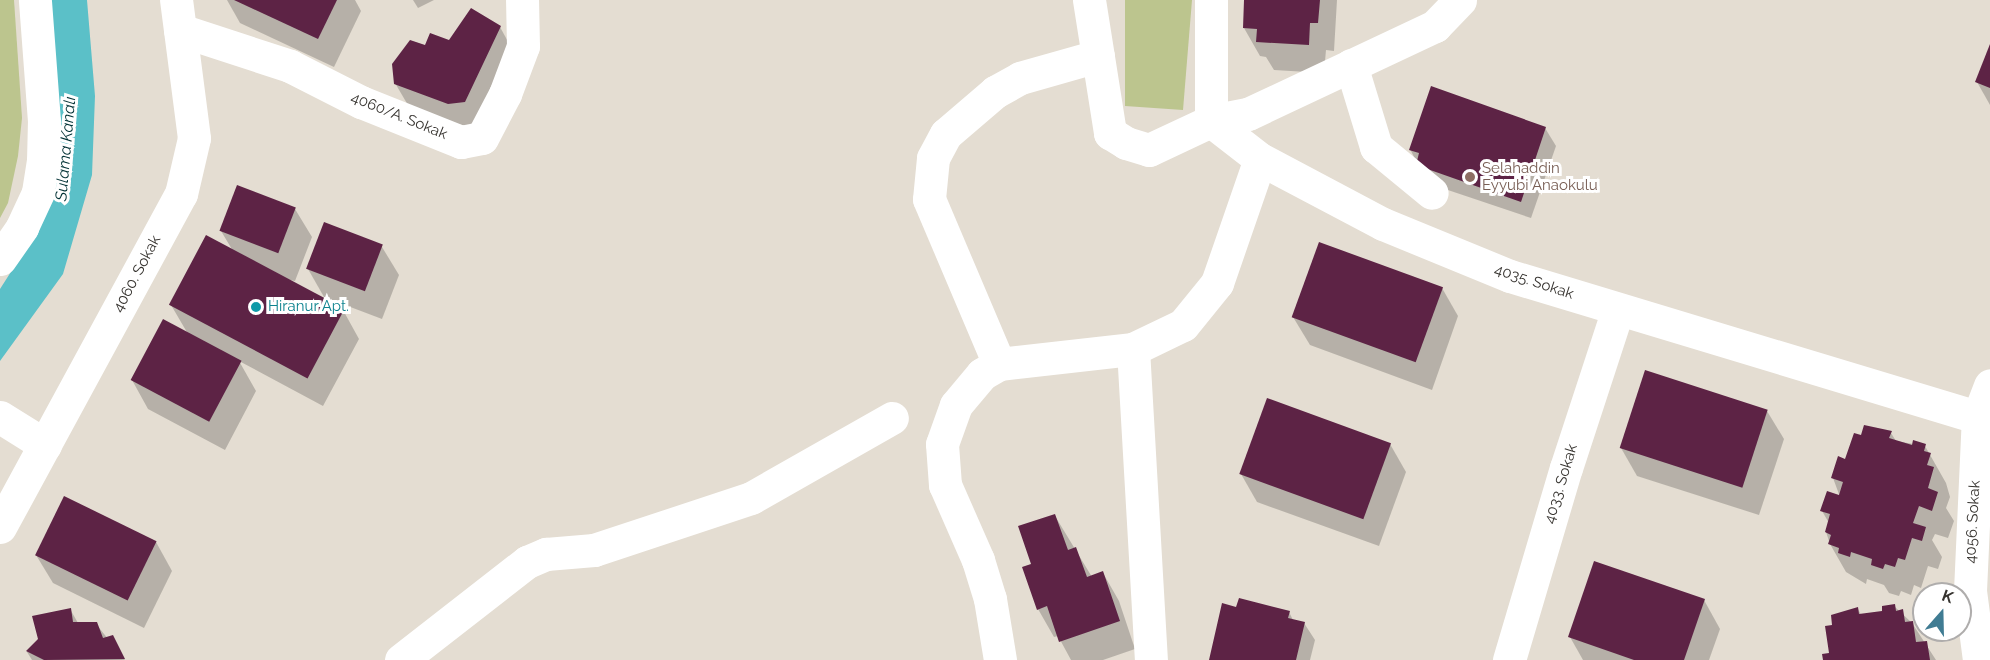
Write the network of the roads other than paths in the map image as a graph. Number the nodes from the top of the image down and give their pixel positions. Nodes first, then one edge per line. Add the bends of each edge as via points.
1 (35, 0) edge
2 (522, 0) edge
3 (1089, 0) edge
4 (1211, 0) edge
5 (1460, 0) edge
6 (178, 15) edge
7 (1098, 56) junction
8 (1352, 65) junction
9 (1211, 121) junction
10 (1260, 159) junction
11 (1432, 193) dead end
12 (0, 259) edge
13 (1618, 309) junction
14 (1133, 350) junction
15 (999, 364) junction
16 (1990, 385) edge
17 (0, 417) edge
18 (892, 418) dead end
19 (1984, 424) edge
20 (45, 445) junction
21 (0, 526) edge
22 (401, 660) edge
23 (1000, 660) edge
24 (1151, 660) edge
25 (1509, 660) edge
26 (1979, 660) edge

1 - 12 street via 43,161 38,192 22,227
2 - 6 street, 4060/A. Sokak via 523,46 506,94 482,138 461,142 361,102
3 - 7 street
4 - 9 street
5 - 8 street via 1435,26
6 - 20 street, 4060. Sokak via 194,138 181,194
7 - 9 street via 1110,133 1126,143 1149,150
7 - 15 street via 1020,78 995,92 946,134 933,158 929,199
8 - 9 street via 1248,114
8 - 11 street via 1376,147
9 - 10 street, 4035. Sokak
10 - 13 street, 4035. Sokak via 1383,224 1510,276
10 - 14 street via 1224,267 1208,298 1168,336
13 - 19 street, 4035. Sokak
13 - 25 street, 4033. Sokak
14 - 15 street
14 - 24 street
15 - 23 street via 982,374 956,405 947,423 941,464 945,485 981,570
16 - 19 street, 4056. Sokak
17 - 20 street
18 - 22 street via 751,498 594,550 546,554 527,562
19 - 26 street, 4056. Sokak via 1970,591
20 - 21 street, 4060. Sokak

